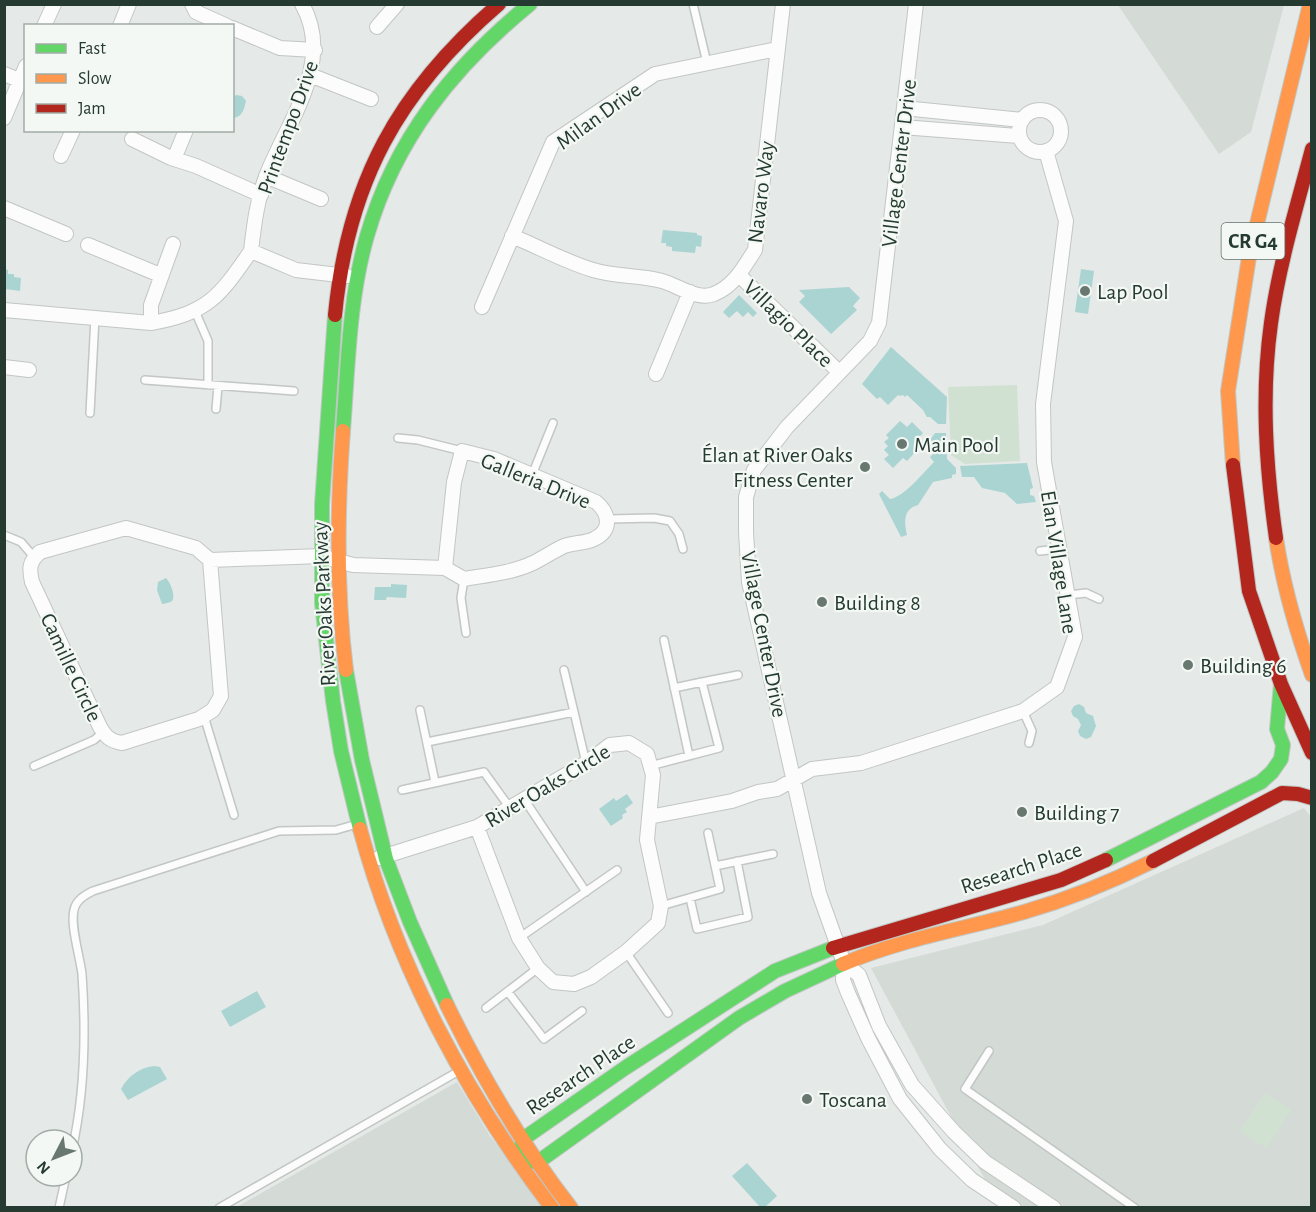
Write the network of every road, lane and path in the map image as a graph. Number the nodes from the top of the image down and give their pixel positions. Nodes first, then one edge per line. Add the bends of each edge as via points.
1 (54, 4) edge
2 (129, 4) edge
3 (192, 4) edge
4 (302, 4) edge
5 (397, 4) edge
6 (499, 4) edge
7 (530, 4) edge
8 (693, 4) edge
9 (783, 4) edge
10 (916, 4) edge
11 (1310, 4) edge
12 (45, 24) edge
13 (121, 24) edge
14 (223, 24) edge
15 (377, 27) dead end
16 (234, 29) edge
17 (777, 49) junction
18 (315, 50) junction
19 (707, 63) junction
20 (24, 70) edge
21 (4, 74) edge
22 (310, 75) junction
23 (19, 80) junction
24 (371, 99) dead end
25 (904, 108) junction
26 (969, 114) junction
27 (4, 118) edge
28 (1022, 120) junction
29 (902, 127) junction
30 (72, 132) edge
31 (185, 132) edge
32 (967, 132) junction
33 (1019, 136) junction
34 (132, 139) dead end
35 (1311, 149) edge
36 (1046, 151) junction
37 (61, 156) dead end
38 (174, 159) junction
39 (266, 176) junction
40 (261, 195) junction
41 (321, 199) dead end
42 (4, 208) edge
43 (66, 234) dead end
44 (512, 236) junction
45 (173, 244) dead end
46 (88, 245) dead end
47 (251, 251) junction
48 (160, 275) junction
49 (739, 275) junction
50 (340, 276) junction
51 (358, 278) junction
52 (690, 292) junction
53 (482, 307) dead end
54 (4, 310) edge
55 (195, 311) junction
56 (95, 317) junction
57 (151, 323) junction
58 (4, 367) edge
59 (29, 370) dead end
60 (839, 372) junction
61 (656, 374) dead end
62 (145, 380) dead end
63 (208, 385) junction
64 (218, 386) junction
65 (294, 391) dead end
66 (216, 409) dead end
67 (90, 412) dead end
68 (553, 423) dead end
69 (398, 438) dead end
70 (462, 451) junction
71 (532, 475) junction
72 (608, 519) junction
73 (4, 536) edge
74 (683, 549) dead end
75 (1058, 549) junction
76 (1040, 551) dead end
77 (321, 556) junction
78 (34, 557) junction
79 (210, 560) junction
80 (338, 560) junction
81 (445, 568) junction
82 (464, 579) junction
83 (1068, 595) junction
84 (1099, 599) dead end
85 (466, 633) dead end
86 (664, 640) dead end
87 (564, 670) dead end
88 (738, 675) dead end
89 (1311, 675) edge
90 (702, 682) junction
91 (1281, 684) junction
92 (674, 688) junction
93 (420, 710) dead end
94 (1023, 711) junction
95 (574, 712) junction
96 (204, 716) junction
97 (103, 732) junction
98 (427, 742) junction
99 (1029, 743) dead end
100 (1311, 753) edge
101 (689, 756) junction
102 (586, 763) junction
103 (34, 766) dead end
104 (650, 766) junction
105 (795, 778) junction
106 (435, 782) junction
107 (402, 790) dead end
108 (1311, 798) edge
109 (524, 799) junction
110 (510, 808) junction
111 (234, 815) dead end
112 (649, 817) junction
113 (359, 824) junction
114 (477, 827) junction
115 (708, 833) dead end
116 (773, 854) dead end
117 (385, 856) junction
118 (370, 860) junction
119 (737, 861) junction
120 (715, 866) junction
121 (617, 870) dead end
122 (586, 892) junction
123 (690, 898) junction
124 (661, 906) junction
125 (519, 938) junction
126 (838, 946) junction
127 (626, 952) junction
128 (844, 963) junction
129 (538, 968) junction
130 (508, 992) junction
131 (486, 1008) dead end
132 (582, 1011) dead end
133 (668, 1013) dead end
134 (989, 1051) dead end
135 (461, 1070) junction
136 (75, 1128) edge
137 (523, 1139) junction
138 (517, 1159) junction
139 (538, 1162) junction
140 (63, 1188) edge
141 (59, 1208) edge
142 (219, 1208) edge
143 (552, 1208) edge
144 (571, 1208) edge
145 (1014, 1208) edge
146 (1054, 1208) edge
147 (1135, 1208) edge

1 - 12 street
2 - 13 street
3 - 14 street via 196,12
4 - 18 street, Printempo Drive
5 - 15 street
6 - 50 main road, River Oaks Parkway via 435,65 388,131 358,200
7 - 51 main road, River Oaks Parkway via 478,48 448,80 406,141 375,211
8 - 19 lane
9 - 17 street, Navaro Way
10 - 25 street, Village Center Drive
11 - 91 main road, CR G4 via 1249,257 1228,391 1234,482 1249,591
16 - 18 street via 280,48
17 - 19 street, Milan Drive
17 - 49 street, Navaro Way via 755,250
18 - 22 street, Printempo Drive
19 - 44 street, Milan Drive via 655,74 553,142
20 - 23 street
21 - 23 street
22 - 24 street
22 - 39 street, Printempo Drive
23 - 27 street
25 - 26 street
25 - 29 street, Village Center Drive
26 - 28 street
26 - 32 lane
28 - 33 street
28 - 36 street via 1031,112 1043,110 1058,120 1059,139
29 - 32 street
29 - 60 street, Village Center Drive via 879,323 870,341
30 - 37 street
31 - 38 street
32 - 33 street
33 - 36 street via 1029,149
34 - 38 street
35 - 89 main road, CR G4 via 1271,322 1264,391 1269,480 1280,557 1289,604
36 - 75 street, Elan Village Lane via 1066,220 1043,404 1044,462
38 - 40 street
39 - 40 street, Printempo Drive
39 - 41 street
40 - 47 street, Printempo Drive
42 - 43 street
44 - 52 street, Navaro Way via 592,270 640,276
44 - 53 street, Milan Drive
45 - 48 street
46 - 48 street
47 - 50 street via 296,270
47 - 55 street via 225,289
48 - 57 street via 151,305
49 - 52 street, Navaro Way via 713,295
49 - 60 street, Villagio Place
50 - 51 street
50 - 77 main road, River Oaks Parkway via 322,471
51 - 80 main road, River Oaks Parkway via 342,440
52 - 61 street
54 - 56 street
55 - 57 street
55 - 63 lane via 208,342
56 - 57 street
56 - 67 lane
58 - 59 street
60 - 105 street, Village Center Drive via 787,427 754,470 746,497 750,582
62 - 63 lane
63 - 64 lane
64 - 65 lane
64 - 66 lane
68 - 71 lane
69 - 70 lane
70 - 71 street, Galleria Drive
70 - 81 street, Galleria Drive via 454,482
71 - 72 street, Galleria Drive via 596,502
72 - 74 lane via 670,520
72 - 82 street, Galleria Drive via 606,529 595,539 564,546 531,564
73 - 78 lane via 21,542
75 - 76 lane
75 - 83 street, Elan Village Lane
77 - 79 street
77 - 80 street
77 - 113 main road, River Oaks Parkway via 332,703
78 - 79 street via 126,528 196,548
78 - 97 street, Camille Circle via 30,569 32,582
79 - 96 street via 221,696
80 - 81 street via 353,565
80 - 117 main road, River Oaks Parkway via 343,649 356,736
81 - 82 street
82 - 85 lane via 461,598
83 - 84 lane via 1086,593
83 - 94 street, Elan Village Lane via 1075,637 1057,687
86 - 92 lane
87 - 95 lane
88 - 90 lane
90 - 92 lane
90 - 101 lane via 719,748
91 - 100 main road, CR G4
91 - 126 main road, Research Place via 1277,729 1283,744 1281,759 1261,782 1061,880
92 - 101 lane
93 - 98 lane
94 - 99 lane via 1032,731
94 - 105 street, Elan Village Lane via 861,763 812,769
95 - 98 lane
95 - 102 lane
96 - 97 street, Camille Circle via 123,743 112,741
96 - 111 lane
97 - 103 lane via 94,740
98 - 106 lane
101 - 104 lane
102 - 104 street, River Oaks Circle via 610,745 621,742 647,754
102 - 109 street, River Oaks Circle
104 - 112 street via 653,780
105 - 112 street, Elan Village Lane via 777,789
105 - 126 street, Village Center Drive via 819,893
106 - 107 lane
106 - 110 lane via 484,771
108 - 128 main road, Research Place via 1282,793 1076,896
109 - 110 street, River Oaks Circle
109 - 122 lane
110 - 114 street, River Oaks Circle
112 - 124 street via 647,840
113 - 118 main road, River Oaks Parkway
113 - 136 lane via 336,830 279,831 93,891 77,902 74,920 82,972 84,1030
114 - 117 street, River Oaks Circle
114 - 125 street, River Oaks Circle
115 - 120 lane
116 - 119 lane
117 - 118 street, River Oaks Circle
117 - 137 main road, River Oaks Parkway via 435,981 474,1059
118 - 135 main road, River Oaks Parkway via 396,937
119 - 120 lane
119 - 123 lane via 748,917 697,929
120 - 123 lane via 720,889
121 - 122 lane
122 - 125 lane
123 - 124 lane
124 - 127 street, River Oaks Circle via 658,923
125 - 129 street, River Oaks Circle
126 - 128 street, Village Center Drive
126 - 137 main road, Research Place via 775,971
127 - 129 street, River Oaks Circle via 574,984 553,982
127 - 133 lane
128 - 139 main road, Research Place via 777,995 740,1018
128 - 145 street via 843,980 848,993 900,1099 940,1149 972,1180
128 - 146 street via 858,975 879,1026 912,1085 985,1162
129 - 130 lane
130 - 131 lane
130 - 132 lane via 544,1039
134 - 147 lane via 965,1089
135 - 138 main road, River Oaks Parkway
135 - 142 lane
137 - 138 main road, Research Place
137 - 139 main road, River Oaks Parkway
138 - 139 main road
138 - 143 main road, River Oaks Parkway
139 - 144 main road, River Oaks Parkway
140 - 141 lane

